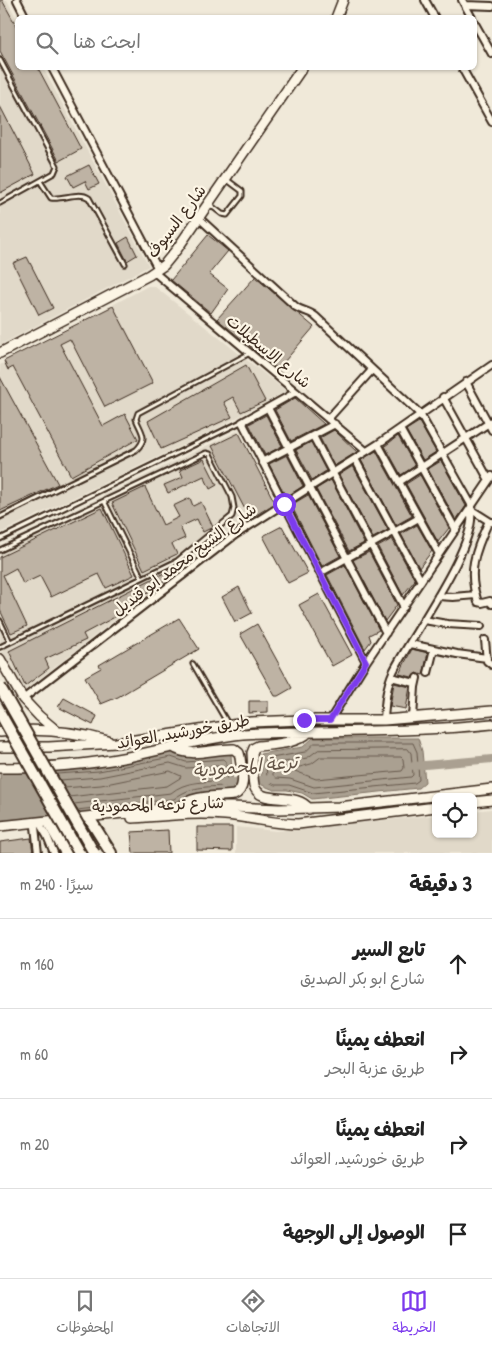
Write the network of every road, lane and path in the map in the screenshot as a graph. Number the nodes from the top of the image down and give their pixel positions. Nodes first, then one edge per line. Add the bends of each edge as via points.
1 (17, 0) edge
2 (343, 0) edge
3 (425, 0) edge
4 (464, 2) edge
5 (492, 6) edge
6 (24, 15) edge
7 (337, 15) edge
8 (433, 15) edge
9 (470, 15) edge
10 (477, 27) edge
11 (492, 54) edge
12 (0, 60) edge
13 (53, 70) edge
14 (301, 70) edge
15 (463, 70) edge
16 (492, 122) edge
17 (226, 179) junction
18 (40, 181) junction
19 (0, 203) edge
20 (208, 204) junction
21 (199, 218) junction
22 (125, 264) dead end
23 (156, 271) junction
24 (0, 353) edge
25 (250, 353) junction
26 (491, 368) edge
27 (372, 370) junction
28 (466, 382) junction
29 (296, 392) junction
30 (443, 397) junction
31 (268, 408) junction
32 (420, 414) junction
33 (328, 419) junction
34 (242, 422) junction
35 (335, 424) junction
36 (491, 425) edge
37 (400, 429) junction
38 (313, 436) junction
39 (466, 438) junction
40 (378, 444) junction
41 (289, 448) junction
42 (366, 451) junction
43 (442, 454) junction
44 (354, 459) junction
45 (262, 462) junction
46 (421, 468) junction
47 (333, 473) junction
48 (491, 478) edge
49 (399, 482) junction
50 (310, 488) junction
51 (104, 501) junction
52 (284, 504) junction
53 (471, 507) junction
54 (0, 517) edge
55 (419, 518) junction
56 (491, 522) edge
57 (456, 530) junction
58 (394, 532) junction
59 (0, 539) edge
60 (371, 545) junction
61 (0, 550) edge
62 (439, 554) junction
63 (347, 558) junction
64 (320, 573) junction
65 (142, 578) junction
66 (421, 581) junction
67 (476, 595) junction
68 (438, 596) junction
69 (492, 604) edge
70 (404, 607) junction
71 (424, 620) junction
72 (0, 621) edge
73 (481, 626) dead end
74 (386, 633) junction
75 (486, 640) dead end
76 (10, 642) junction
77 (410, 644) junction
78 (0, 647) edge
79 (434, 649) junction
80 (487, 658) junction
81 (0, 659) edge
82 (366, 662) junction
83 (193, 664) dead end
84 (492, 665) edge
85 (428, 673) dead end
86 (391, 677) junction
87 (0, 687) edge
88 (23, 699) junction
89 (492, 711) edge
90 (0, 713) edge
91 (413, 718) junction
92 (330, 720) junction
93 (384, 720) junction
94 (492, 724) edge
95 (228, 725) junction
96 (0, 732) edge
97 (58, 732) junction
98 (309, 732) junction
99 (116, 743) junction
100 (0, 747) edge
101 (173, 747) junction
102 (0, 768) edge
103 (492, 789) edge
104 (492, 800) edge
105 (477, 802) edge
106 (432, 807) edge
107 (181, 808) junction
108 (309, 809) junction
109 (91, 821) junction
110 (0, 826) edge
111 (42, 826) junction
112 (0, 831) edge
113 (38, 853) edge
114 (54, 853) edge
115 (66, 853) edge
116 (79, 853) edge
117 (94, 853) edge
118 (111, 853) edge

1 - 6 street
2 - 7 main road
3 - 8 street
4 - 5 street
4 - 9 street
10 - 11 street
12 - 18 lane via 56,165 54,173
13 - 23 street
14 - 17 main road, شارع السيوف
15 - 16 street
17 - 20 main road, شارع السيوف
17 - 20 lane via 242,191 242,196 227,215
18 - 19 lane
18 - 22 lane via 51,198 87,196
20 - 21 main road, شارع السيوف
21 - 23 main road, شارع السيوف
21 - 27 street via 296,306 315,316
23 - 24 main road, شارع السيوف
23 - 25 street, شارع الاسطبلات
25 - 29 street, شارع الاسطبلات
25 - 54 lane via 138,413 137,421 143,438 136,450
26 - 28 street, شارع الشيخ محمد ابو قنديل
27 - 32 street
27 - 33 street
28 - 30 street, شارع الشيخ محمد ابو قنديل
28 - 36 street
29 - 31 street
29 - 33 street, شارع الاسطبلات
30 - 32 street, شارع الشيخ محمد ابو قنديل
30 - 39 street
31 - 34 street
31 - 41 street
32 - 37 street, شارع الشيخ محمد ابو قنديل
32 - 43 street
33 - 35 street, شارع الاسطبلات
34 - 45 street
34 - 59 lane
35 - 38 street
35 - 42 street, شارع الاسطبلات
36 - 39 street
37 - 40 street, شارع الشيخ محمد ابو قنديل
37 - 46 street
38 - 41 street
38 - 47 street
39 - 43 street
39 - 48 street
40 - 42 street, شارع الشيخ محمد ابو قنديل
40 - 49 street
41 - 45 street
41 - 50 street
42 - 44 street, شارع الشيخ محمد ابو قنديل
43 - 46 street
43 - 53 street
44 - 47 street, شارع الشيخ محمد ابو قنديل
44 - 58 street
45 - 52 street
46 - 49 street
46 - 57 street
47 - 50 street, شارع الشيخ محمد ابو قنديل
47 - 60 street
48 - 53 street
49 - 55 street
50 - 52 street, شارع الشيخ محمد ابو قنديل
50 - 63 street
51 - 61 lane
51 - 65 lane
51 - 65 lane via 207,452 232,497 234,513 218,529 177,561
52 - 64 street
52 - 88 street, شارع الشيخ محمد ابو قنديل via 235,534
53 - 56 street
53 - 57 street
53 - 68 street via 472,523
55 - 58 street
55 - 62 street
56 - 67 street via 474,559 472,583
57 - 62 street
58 - 60 street
58 - 66 street
60 - 63 street
60 - 70 street
62 - 66 street
63 - 64 street
63 - 74 street
64 - 82 street
65 - 76 lane
66 - 70 street
67 - 68 street
67 - 69 street via 480,603 490,601
68 - 71 street
70 - 74 street
71 - 73 street
71 - 77 street
72 - 76 lane
74 - 82 street
75 - 80 street
76 - 78 lane
77 - 79 street
77 - 86 street
79 - 80 street
79 - 85 street
80 - 84 street
81 - 88 main road
82 - 92 street
83 - 95 lane
86 - 91 street via 416,681
86 - 93 street
87 - 117 main road, bridge
88 - 97 main road
89 - 91 main road, طريق خورشيد, العوائد
90 - 116 main road, bridge
91 - 93 main road, طريق خورشيد, العوائد
92 - 93 main road, طريق خورشيد, العوائد
92 - 95 main road, طريق خورشيد, العوائد
94 - 98 main road, طريق خورشيد, العوائد
95 - 99 main road, طريق خورشيد, العوائد
96 - 97 main road
97 - 99 main road
98 - 101 main road, طريق خورشيد, العوائد via 242,734
98 - 108 main road via 294,741 258,746 252,753 254,785 259,793 266,797 297,799
99 - 100 main road, طريق خورشيد, العوائد
101 - 102 main road, طريق خورشيد, العوائد via 84,764
101 - 107 main road via 189,753 234,749 240,757 242,788 237,795 193,799
103 - 108 main road
104 - 105 main road
106 - 109 main road, شارع ترعه المحمودية via 298,824 206,814
107 - 108 main road
107 - 110 main road
109 - 111 main road, شارع ترعه المحمودية
109 - 118 main road
111 - 112 main road, شارع ترعه المحمودية
111 - 113 street
111 - 114 street
111 - 115 main road

